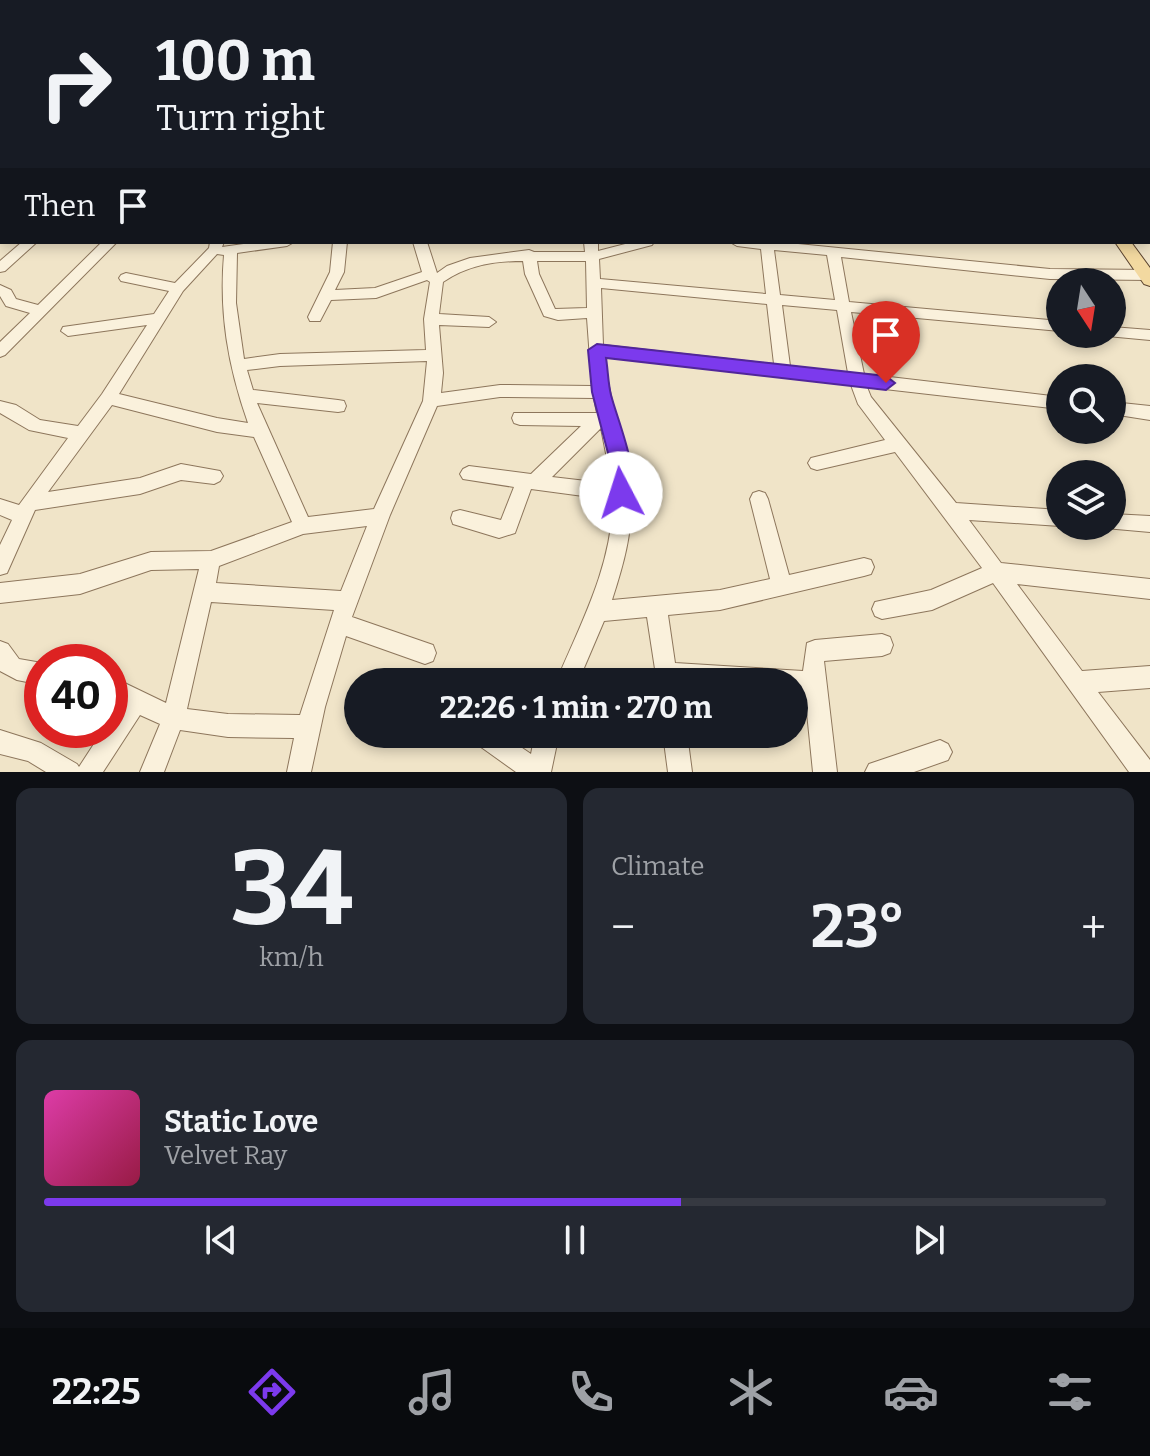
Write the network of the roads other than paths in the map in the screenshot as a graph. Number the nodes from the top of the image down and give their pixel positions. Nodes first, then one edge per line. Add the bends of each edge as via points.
1 (28, 244) edge
2 (108, 244) edge
3 (265, 244) edge
4 (340, 244) edge
5 (421, 244) edge
6 (757, 244) edge
7 (1124, 244) edge
8 (625, 245) edge
9 (767, 245) junction
10 (220, 248) edge
11 (592, 249) edge
12 (861, 249) edge
13 (833, 252) junction
14 (529, 254) junction
15 (0, 268) edge
16 (433, 277) junction
17 (1149, 277) edge
18 (126, 278) dead end
19 (592, 283) junction
20 (178, 288) junction
21 (0, 290) edge
22 (327, 295) junction
23 (774, 299) junction
24 (845, 305) junction
25 (40, 310) junction
26 (594, 313) junction
27 (315, 317) dead end
28 (159, 318) junction
29 (431, 319) junction
30 (489, 322) dead end
31 (1046, 325) edge
32 (68, 331) dead end
33 (1126, 333) edge
34 (1150, 335) edge
35 (597, 350) junction
36 (0, 351) edge
37 (432, 355) junction
38 (239, 365) junction
39 (783, 371) junction
40 (857, 380) junction
41 (601, 392) junction
42 (248, 396) junction
43 (108, 398) junction
44 (431, 401) junction
45 (1046, 401) edge
46 (338, 406) dead end
47 (0, 407) edge
48 (1126, 410) edge
49 (1150, 413) edge
50 (520, 418) dead end
51 (602, 420) junction
52 (258, 431) junction
53 (82, 433) junction
54 (898, 444) junction
55 (817, 463) dead end
56 (469, 474) dead end
57 (214, 476) dead end
58 (530, 481) junction
59 (621, 493) junction
60 (759, 499) dead end
61 (0, 507) edge
62 (25, 509) junction
63 (951, 511) junction
64 (381, 516) junction
65 (1046, 517) edge
66 (460, 518) dead end
67 (1126, 523) edge
68 (1150, 524) edge
69 (303, 526) junction
70 (211, 560) junction
71 (1, 561) edge
72 (864, 567) dead end
73 (996, 572) junction
74 (781, 584) junction
75 (1150, 589) edge
76 (204, 592) junction
77 (0, 593) edge
78 (349, 601) junction
79 (656, 606) junction
80 (882, 609) dead end
81 (598, 611) junction
82 (341, 624) junction
83 (882, 645) dead end
84 (0, 652) edge
85 (425, 653) dead end
86 (573, 668) edge
87 (665, 668) edge
88 (24, 671) edge
89 (1150, 677) edge
90 (1080, 682) junction
91 (808, 683) edge
92 (816, 683) junction
93 (128, 698) edge
94 (135, 702) junction
95 (174, 717) junction
96 (307, 727) junction
97 (0, 742) edge
98 (503, 748) edge
99 (544, 748) edge
100 (677, 748) edge
101 (940, 752) dead end
102 (69, 772) edge
103 (89, 772) edge
104 (152, 772) edge
105 (299, 772) edge
106 (538, 772) edge
107 (680, 772) edge
108 (825, 772) edge
109 (877, 772) edge
110 (1144, 772) edge

1 - 15 street
2 - 25 street
3 - 10 street
4 - 22 street via 337,272
5 - 16 street
6 - 9 street
7 - 17 main road
8 - 11 street
9 - 13 street
9 - 23 street
10 - 20 street
10 - 38 street
11 - 14 street
11 - 19 street
12 - 13 street
12 - 17 street via 1050,274
13 - 24 street
14 - 16 street
14 - 26 street via 549,312
16 - 22 street via 376,293
16 - 29 street
18 - 20 street
19 - 23 street
19 - 26 street
20 - 28 street
21 - 25 street via 11,303
22 - 27 street
23 - 24 street
23 - 39 street
24 - 31 street
24 - 40 street
25 - 36 street
26 - 35 street
28 - 32 street
28 - 43 street
29 - 30 street
29 - 37 street
33 - 34 street
35 - 39 street
35 - 41 street
37 - 38 street
37 - 44 street
38 - 42 street
39 - 40 street
40 - 45 street
40 - 54 street via 871,411
41 - 44 street via 500,391
41 - 51 street
42 - 46 street
42 - 52 street
43 - 52 street
43 - 53 street
44 - 64 street
47 - 53 street via 14,409 42,427
48 - 49 street
50 - 51 street
51 - 58 street
51 - 59 street via 619,457
52 - 69 street
53 - 62 street
54 - 55 street
54 - 63 street
56 - 58 street
57 - 62 street via 181,472 140,486
58 - 59 street
58 - 66 street via 508,527
59 - 81 street via 618,538
60 - 74 street
61 - 62 street
62 - 71 street
63 - 65 street
63 - 73 street
64 - 69 street
64 - 78 street
67 - 68 street
69 - 70 street
70 - 76 street
70 - 77 street via 151,561 80,584
72 - 74 street
73 - 75 street
73 - 80 street via 932,600
73 - 90 street
74 - 79 street via 720,600
76 - 78 street
76 - 95 street
78 - 82 street
79 - 81 street
79 - 87 street
81 - 86 street
82 - 85 street
82 - 96 street
83 - 92 street via 815,651
84 - 88 street via 9,668
89 - 90 street
90 - 110 street
91 - 92 street
92 - 108 street
93 - 94 street
94 - 95 street
94 - 103 street
95 - 96 street via 212,726
95 - 104 street
96 - 105 street
97 - 102 street via 33,751
98 - 106 street
99 - 106 street
100 - 107 street
101 - 109 street

